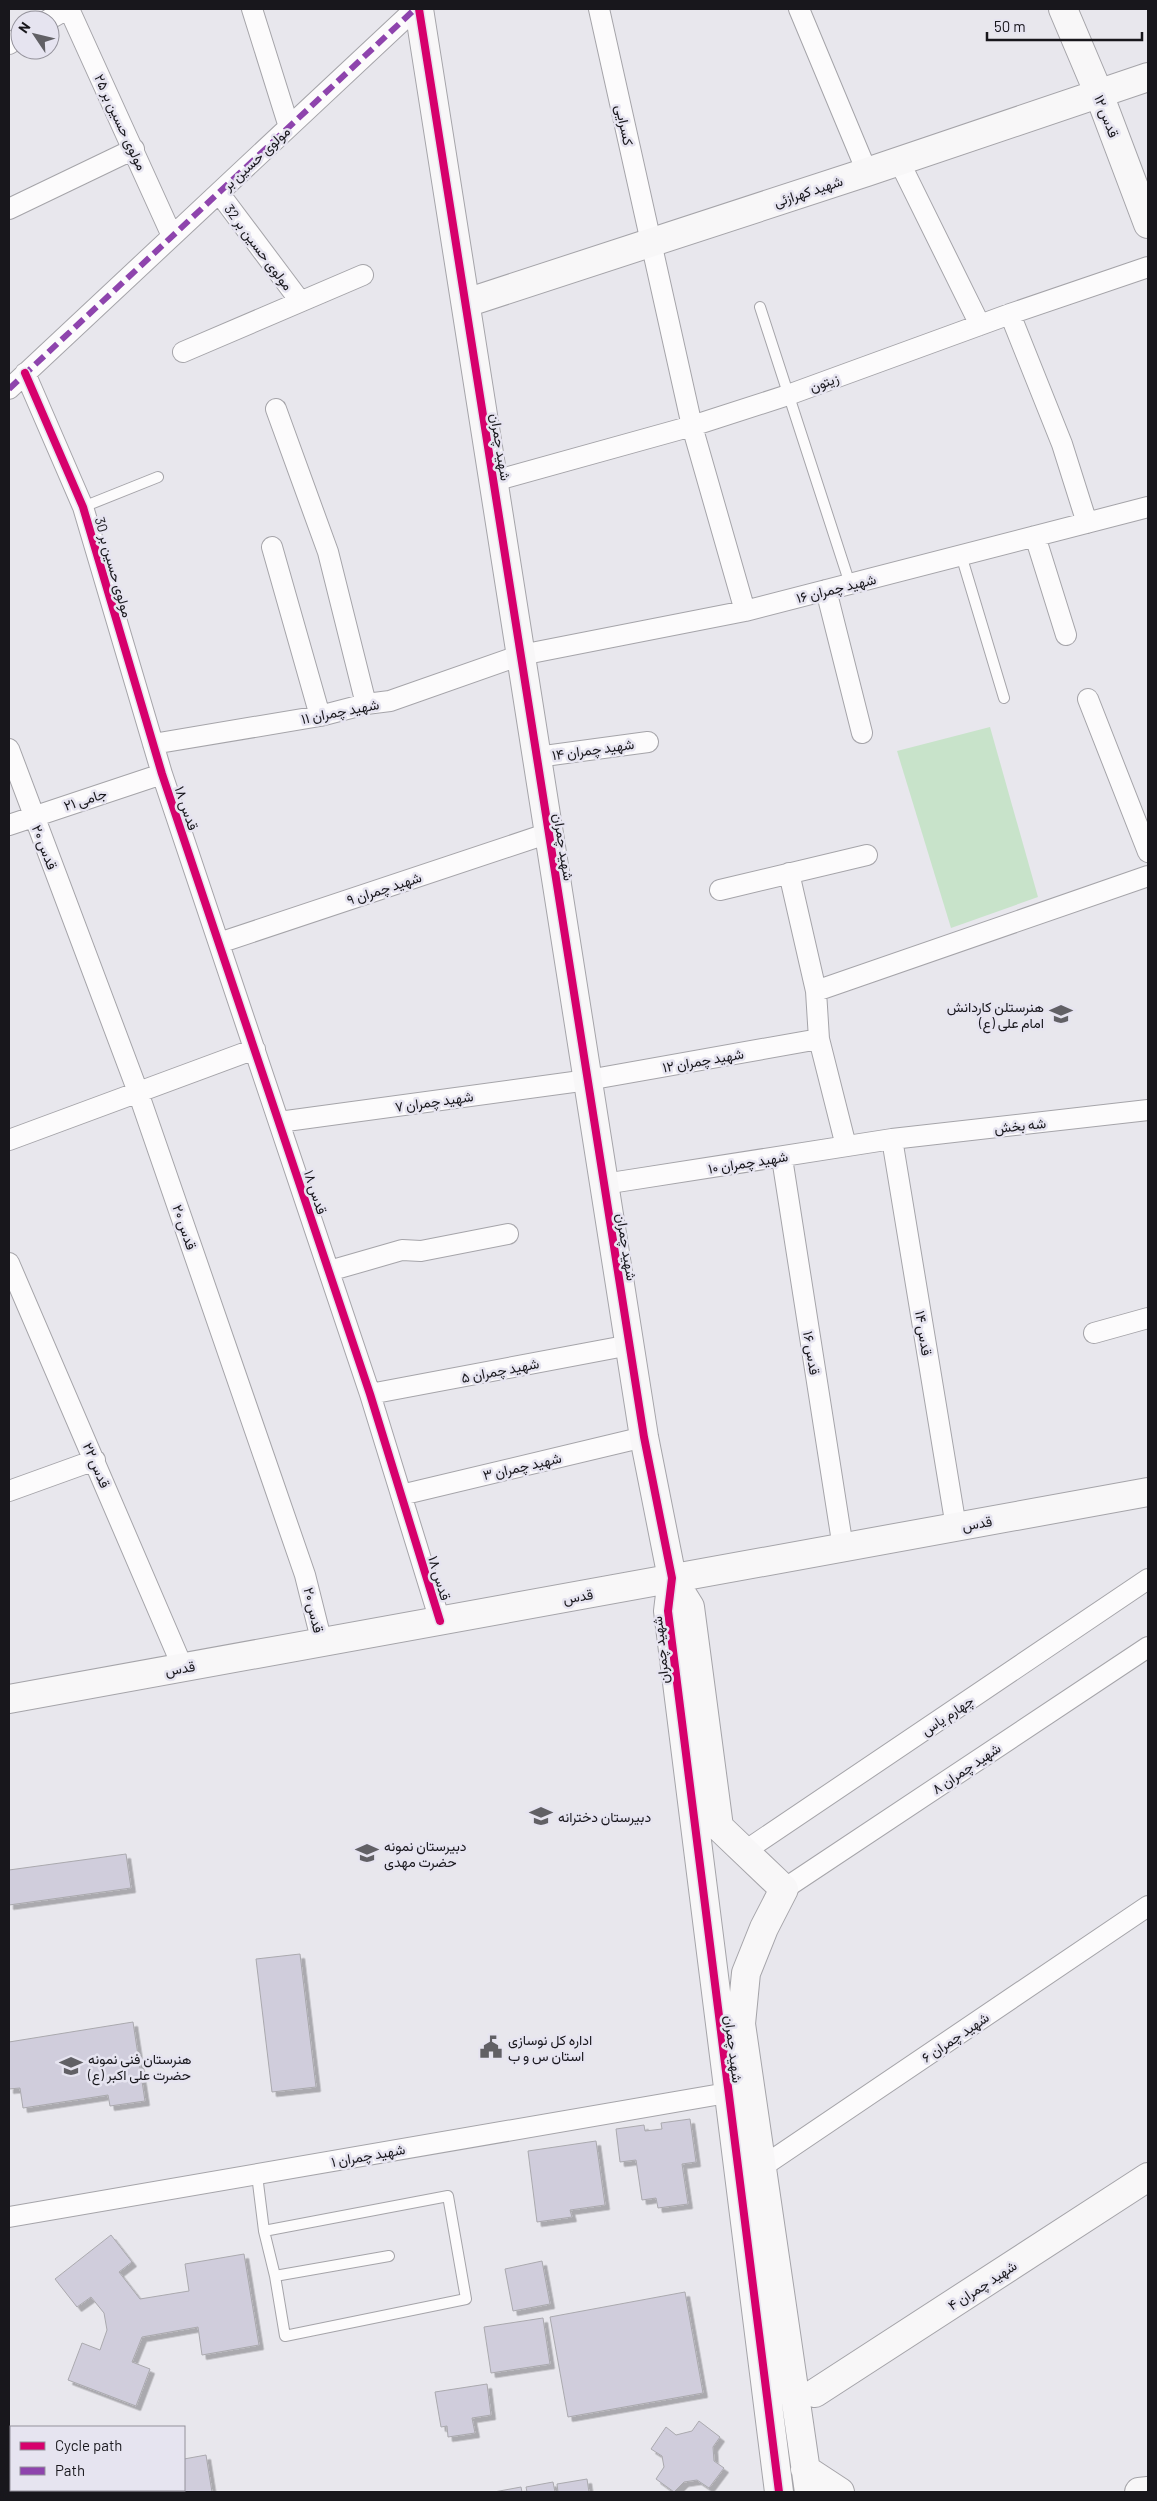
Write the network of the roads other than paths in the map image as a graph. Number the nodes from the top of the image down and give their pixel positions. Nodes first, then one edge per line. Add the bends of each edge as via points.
1 (68, 9) edge
2 (252, 9) edge
3 (415, 9) edge
4 (419, 9) edge
5 (599, 9) edge
6 (799, 9) edge
7 (1063, 9) edge
8 (1148, 77) edge
9 (1099, 94) junction
10 (289, 127) junction
11 (134, 149) junction
12 (899, 161) junction
13 (867, 172) junction
14 (218, 192) junction
15 (9, 210) edge
16 (1148, 224) edge
17 (172, 236) junction
18 (651, 242) junction
19 (1148, 267) edge
20 (364, 275) dead end
21 (300, 301) junction
22 (466, 302) junction
23 (760, 307) dead end
24 (1010, 314) junction
25 (980, 325) junction
26 (183, 352) dead end
27 (25, 374) junction
28 (9, 389) edge
29 (788, 395) junction
30 (276, 409) dead end
31 (692, 426) junction
32 (158, 477) dead end
33 (494, 481) junction
34 (83, 507) junction
35 (1148, 508) edge
36 (1087, 523) junction
37 (1034, 536) junction
38 (272, 547) dead end
39 (961, 555) junction
40 (850, 584) junction
41 (826, 590) junction
42 (745, 611) junction
43 (1066, 635) dead end
44 (521, 656) junction
45 (1004, 698) dead end
46 (1088, 698) dead end
47 (366, 704) junction
48 (320, 716) junction
49 (862, 732) dead end
50 (648, 742) dead end
51 (153, 744) junction
52 (9, 749) edge
53 (537, 757) junction
54 (162, 774) junction
55 (34, 816) junction
56 (9, 825) edge
57 (549, 833) junction
58 (1148, 852) edge
59 (867, 855) dead end
60 (789, 873) junction
61 (1148, 876) edge
62 (720, 890) dead end
63 (219, 943) junction
64 (816, 991) junction
65 (819, 1039) junction
66 (254, 1049) junction
67 (588, 1080) junction
68 (138, 1092) junction
69 (1148, 1110) edge
70 (279, 1122) junction
71 (892, 1139) junction
72 (9, 1140) edge
73 (846, 1146) junction
74 (782, 1158) junction
75 (604, 1184) junction
76 (508, 1234) dead end
77 (9, 1263) edge
78 (328, 1271) junction
79 (16, 1301) edge
80 (1148, 1318) edge
81 (1094, 1333) dead end
82 (630, 1345) junction
83 (370, 1394) junction
84 (644, 1437) junction
85 (95, 1460) junction
86 (9, 1491) edge
87 (1148, 1492) edge
88 (401, 1495) junction
89 (956, 1527) junction
90 (843, 1548) junction
91 (672, 1578) junction
92 (1148, 1579) edge
93 (440, 1621) junction
94 (322, 1643) junction
95 (1148, 1647) edge
96 (183, 1668) junction
97 (9, 1699) edge
98 (745, 1851) junction
99 (784, 1890) junction
100 (1148, 1906) edge
101 (727, 2093) junction
102 (762, 2167) junction
103 (257, 2175) junction
104 (1148, 2177) edge
105 (9, 2218) edge
106 (264, 2231) junction
107 (389, 2256) dead end
108 (275, 2276) junction
109 (815, 2393) dead end
110 (807, 2481) edge
111 (1148, 2491) edge
112 (779, 2492) edge
113 (840, 2492) edge
114 (1139, 2492) edge

1 - 11 street, مولوی حسین بر ۲۵
2 - 10 street
3 - 10 street, مولوی حسین بر
4 - 22 street, شهید چمران
5 - 18 street, کسرایی
6 - 13 street
7 - 9 street, قدس ۱۲
8 - 9 street, شهید کهرازئی
9 - 12 street, شهید کهرازئی
9 - 16 street, قدس ۱۲
10 - 14 street, مولوی حسین بر
11 - 15 street
11 - 17 street, مولوی حسین بر ۲۵
12 - 13 street, شهید کهرازئی
12 - 25 street
13 - 18 street, شهید کهرازئی
14 - 17 street, مولوی حسین بر
14 - 21 street, مولوی حسین بر 32
17 - 27 street, مولوی حسین بر
18 - 22 street, شهید کهرازئی
18 - 31 street, کسرایی
19 - 24 street, زیتون
20 - 21 street
21 - 26 street
22 - 33 street, شهید چمران
23 - 29 lane
24 - 25 street, زیتون
24 - 36 street via 1062,444
25 - 29 street, زیتون
27 - 28 street, مولوی حسین بر
27 - 34 street, مولوی حسین بر 30
29 - 31 street, زیتون
29 - 40 lane
30 - 47 street via 328,552
31 - 33 street, زیتون
31 - 42 street, کسرایی
32 - 34 lane
33 - 44 street, شهید چمران
34 - 51 street, مولوی حسین بر 30
35 - 36 street, شهید چمران ۱۶
36 - 37 street, شهید چمران ۱۶
37 - 39 street, شهید چمران ۱۶
37 - 43 street
38 - 48 street
39 - 40 street, شهید چمران ۱۶
39 - 45 lane
40 - 41 street, شهید چمران ۱۶
41 - 42 street, شهید چمران ۱۶
41 - 49 street
42 - 44 street, شهید چمران ۱۶
44 - 47 street, شهید چمران ۱۱ via 390,701
44 - 53 street, شهید چمران
46 - 58 street
47 - 48 street, شهید چمران ۱۱
48 - 51 street, شهید چمران ۱۱
50 - 53 street, شهید چمران ۱۴
51 - 54 street, مولوی حسین بر 30
52 - 55 street, قدس ۲۰
53 - 57 street, شهید چمران
54 - 55 street, جامی ۲۱
54 - 63 street, قدس ۱۸
55 - 56 street, جامی ۲۱
55 - 68 street, قدس ۲۰
57 - 63 street, شهید چمران ۹
57 - 67 street, شهید چمران
59 - 60 street
60 - 62 street
60 - 64 street
61 - 64 street
63 - 66 street, قدس ۱۸
64 - 65 street
65 - 67 street, شهید چمران ۱۲
65 - 73 street
66 - 68 street
66 - 70 street, قدس ۱۸
67 - 70 street, شهید چمران ۷
67 - 75 street, شهید چمران
68 - 72 street
68 - 94 street, قدس ۲۰ via 306,1575
69 - 71 street, شه بخش
70 - 78 street, قدس ۱۸
71 - 73 street, شهید چمران ۱۰
71 - 89 street, قدس ۱۴
73 - 74 street, شهید چمران ۱۰
74 - 75 street, شهید چمران ۱۰
74 - 90 street, قدس ۱۶
75 - 82 street, شهید چمران
76 - 78 street via 420,1251 402,1250
77 - 79 street, قدس ۲۲
78 - 83 street, قدس ۱۸
79 - 85 street, قدس ۲۲
80 - 81 street
82 - 83 street, شهید چمران ۵
82 - 84 street, شهید چمران
83 - 88 street, قدس ۱۸
84 - 88 street, شهید چمران ۳
84 - 91 street, شهید چمران
85 - 86 street
85 - 96 street, قدس ۲۲
87 - 89 street, قدس
88 - 93 street, قدس ۱۸
89 - 90 street, قدس
90 - 91 street, قدس
91 - 93 street, قدس
91 - 98 street, شهید چمران via 690,1607 719,1827
91 - 101 street, شهید چمران via 668,1611
92 - 98 street, چهارم یاس
93 - 94 street, قدس
94 - 96 street, قدس
95 - 99 street, شهید چمران ۸
96 - 97 street, قدس
98 - 99 street, شهید چمران
99 - 102 street, شهید چمران via 746,1973 741,2024
100 - 102 street, شهید چمران ۶
101 - 103 street, شهید چمران ۱
101 - 112 street, شهید چمران
102 - 110 street, شهید چمران
103 - 105 street, شهید چمران ۱
103 - 106 lane
104 - 109 street, شهید چمران ۴
106 - 108 lane
106 - 108 lane via 448,2196 466,2299 285,2336
107 - 108 lane
110 - 113 street
111 - 114 street

